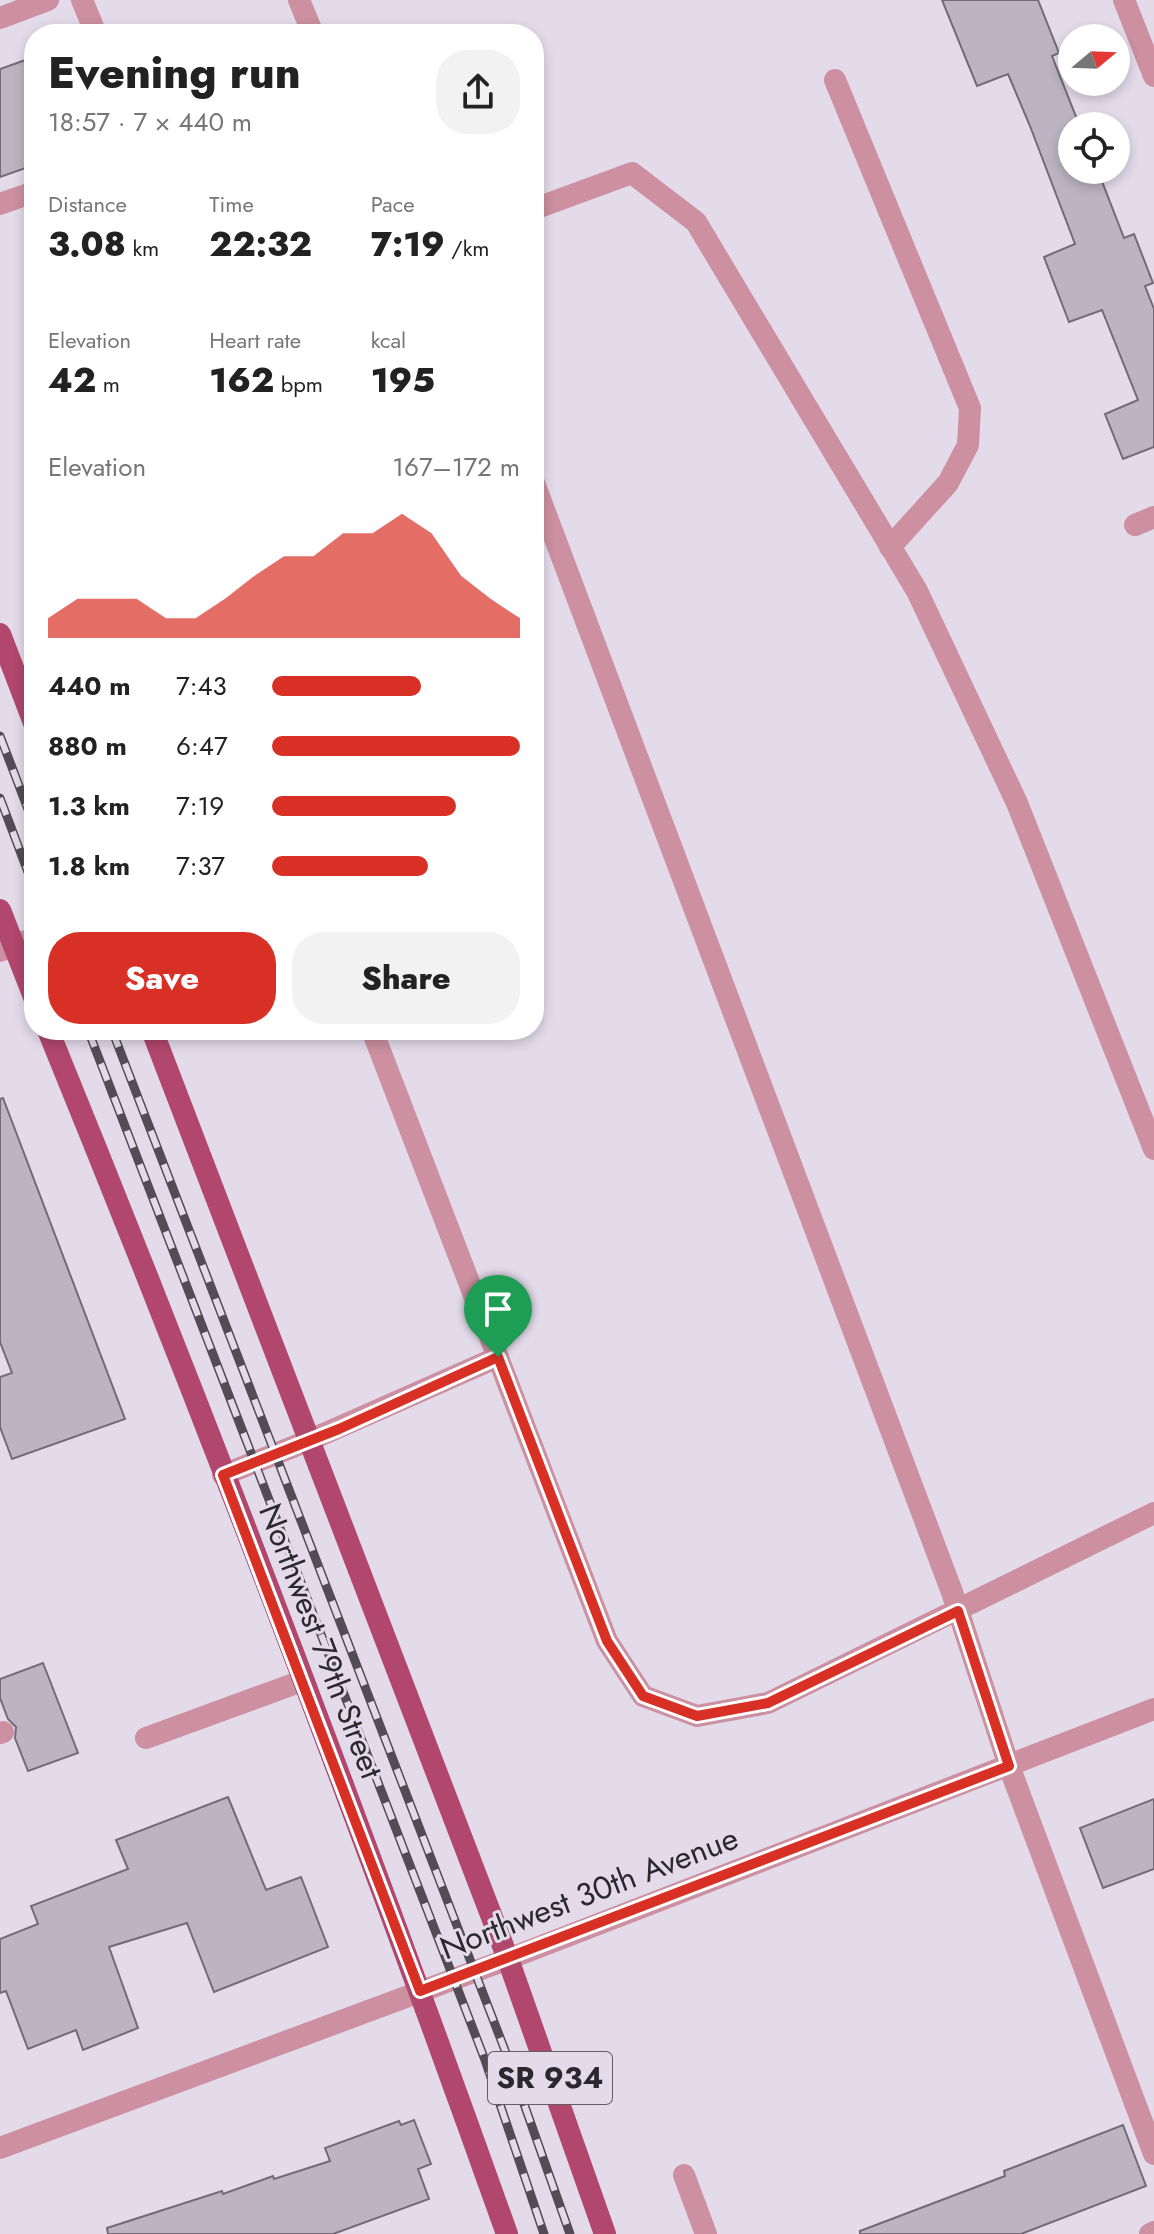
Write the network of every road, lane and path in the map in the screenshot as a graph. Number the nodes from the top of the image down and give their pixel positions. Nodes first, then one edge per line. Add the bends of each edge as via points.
1 (48, 0) edge
2 (82, 0) edge
3 (299, 0) edge
4 (1124, 0) edge
5 (0, 18) edge
6 (92, 24) edge
7 (309, 24) edge
8 (1154, 76) edge
9 (835, 80) dead end
10 (24, 196) edge
11 (0, 204) edge
12 (544, 205) edge
13 (544, 510) edge
14 (890, 547) junction
15 (0, 634) edge
16 (24, 697) edge
17 (0, 910) edge
18 (16, 945) edge
19 (24, 968) edge
20 (52, 1040) edge
21 (156, 1040) edge
22 (376, 1040) edge
23 (1154, 1149) edge
24 (498, 1357) junction
25 (310, 1440) junction
26 (223, 1475) junction
27 (1154, 1513) edge
28 (958, 1611) junction
29 (302, 1681) junction
30 (1154, 1709) edge
31 (146, 1738) dead end
32 (1009, 1766) junction
33 (508, 1959) junction
34 (420, 1991) junction
35 (0, 2148) edge
36 (1154, 2154) edge
37 (684, 2175) dead end
38 (507, 2234) edge
39 (605, 2234) edge
40 (706, 2234) edge

1 - 5 street
2 - 6 street
3 - 7 street
4 - 8 street
9 - 14 street via 970,408 968,445 948,483
10 - 11 street
12 - 14 street via 632,173 696,222
13 - 28 street
14 - 23 street via 917,591 1017,803
15 - 16 main road
17 - 18 main road
18 - 19 main road
20 - 26 main road, Northwest 79th Street / SR 934
21 - 25 main road, Northwest 79th Street / SR 934
22 - 24 street
24 - 25 street
24 - 28 street via 607,1641 643,1696 697,1716 768,1703
25 - 26 street
25 - 33 main road, Northwest 79th Street / SR 934
26 - 29 main road, Northwest 79th Street / SR 934
27 - 28 street
28 - 32 street
29 - 31 street
29 - 34 main road, Northwest 79th Street / SR 934
30 - 32 street, Northwest 30th Avenue
32 - 33 street, Northwest 30th Avenue
32 - 36 street
33 - 34 street, Northwest 30th Avenue
33 - 39 main road, Northwest 79th Street / SR 934
34 - 35 street, Northwest 30th Avenue
34 - 38 main road, Northwest 79th Street / SR 934
37 - 40 street

